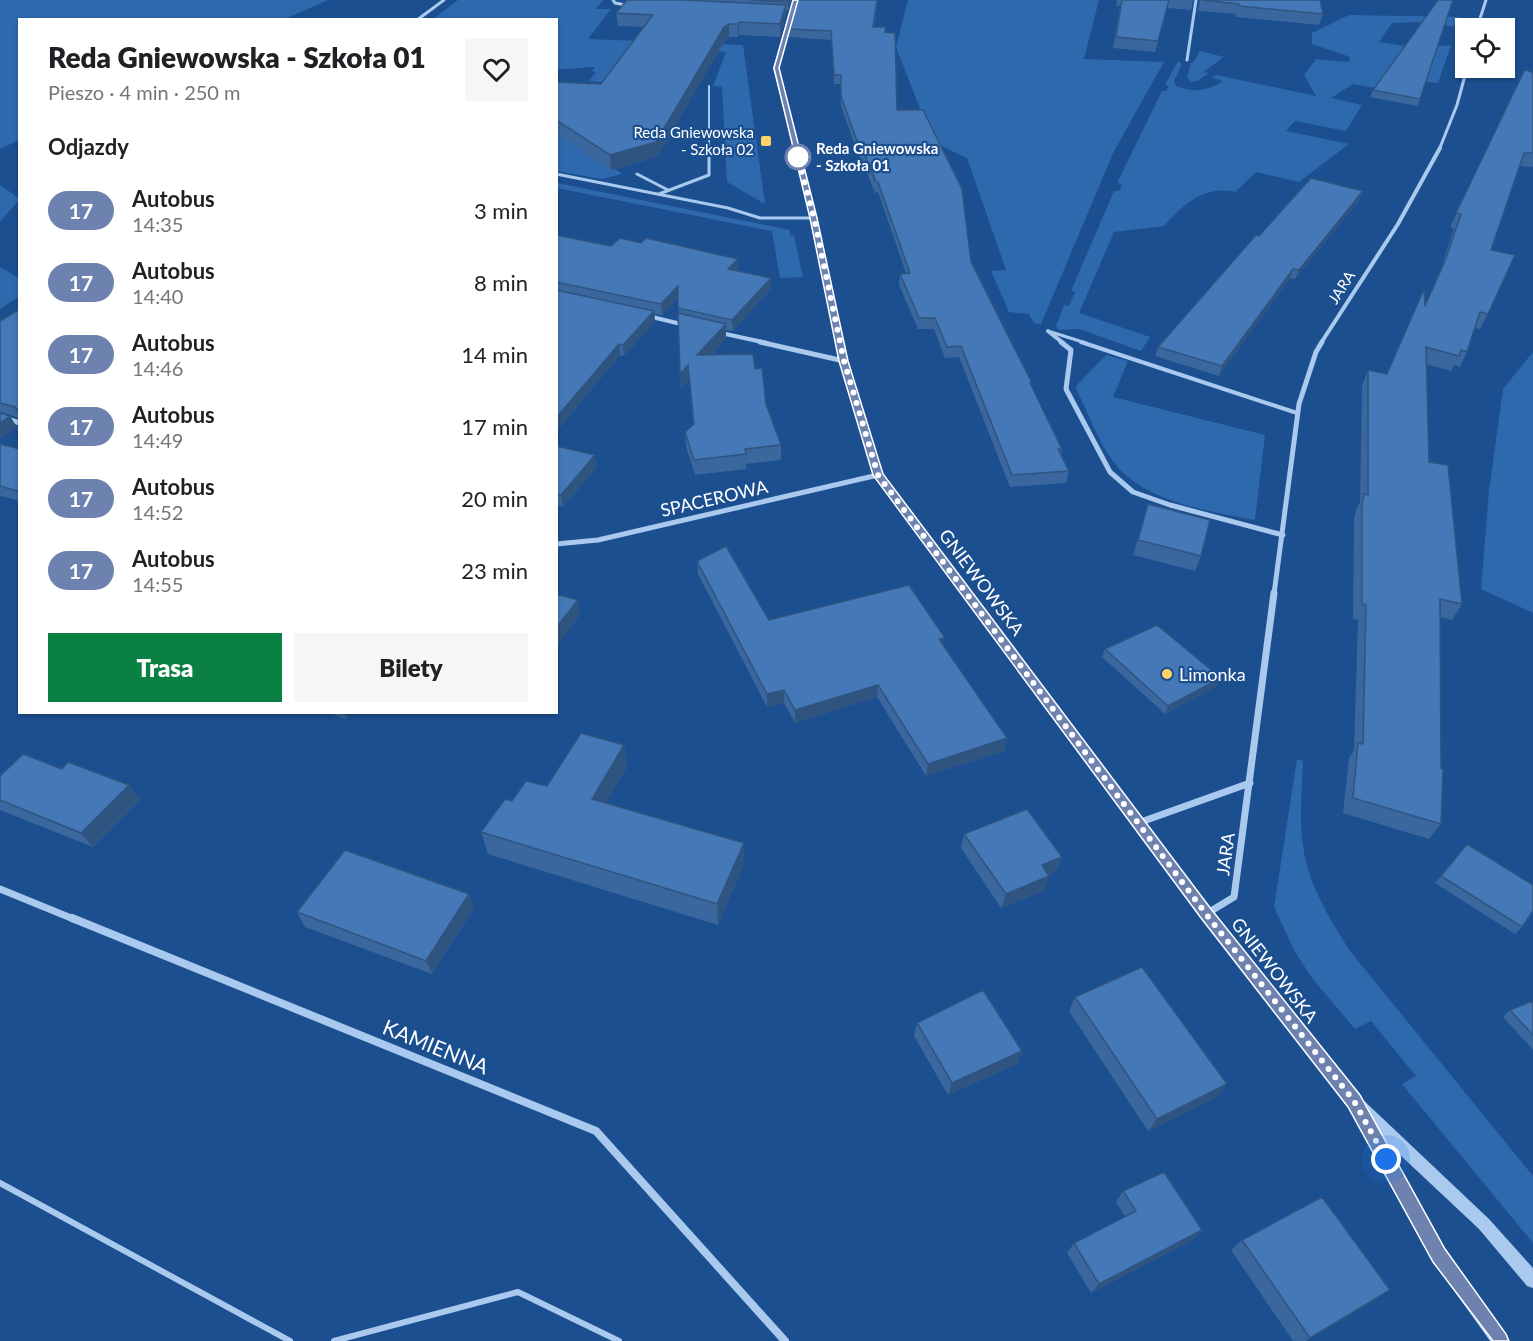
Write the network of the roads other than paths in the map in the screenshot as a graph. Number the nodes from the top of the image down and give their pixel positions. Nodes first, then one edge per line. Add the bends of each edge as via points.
1 (444, 0) edge
2 (613, 0) edge
3 (795, 0) edge
4 (1196, 0) edge
5 (1486, 0) edge
6 (636, 6) edge
7 (420, 18) edge
8 (1480, 18) edge
9 (1187, 60) dead end
10 (1464, 78) edge
11 (709, 86) dead end
12 (558, 174) edge
13 (637, 174) edge
14 (668, 190) junction
15 (658, 194) junction
16 (814, 218) junction
17 (638, 314) edge
18 (696, 327) edge
19 (1048, 332) joint
20 (719, 333) edge
21 (844, 361) junction
22 (1296, 413) junction
23 (0, 417) edge
24 (18, 422) edge
25 (878, 475) junction
26 (1283, 535) junction
27 (558, 543) edge
28 (1250, 783) junction
29 (1138, 823) junction
30 (0, 889) edge
31 (1206, 914) junction
32 (1354, 1101) junction
33 (0, 1183) edge
34 (1533, 1280) edge
35 (290, 1341) edge
36 (334, 1341) edge
37 (619, 1341) edge
38 (785, 1341) edge
39 (1500, 1341) edge

1 - 7 street
2 - 6 street via 624,6
3 - 16 street, GNIEWOWSKA via 776,68
4 - 9 street
5 - 8 street
10 - 22 street, JARA via 1441,147 1398,224 1316,352
11 - 14 lane via 709,175
12 - 15 lane
13 - 14 lane
14 - 15 lane
15 - 16 lane via 760,218
16 - 21 street, GNIEWOWSKA
17 - 18 street
19 - 22 lane
19 - 26 street via 1071,350 1066,389 1110,472 1133,492
20 - 21 street
21 - 25 street, GNIEWOWSKA
22 - 26 street, JARA
23 - 24 street
25 - 27 street, SPACEROWA via 598,540
25 - 29 street, GNIEWOWSKA
26 - 28 street, JARA
28 - 29 street
28 - 31 street, JARA via 1234,897
29 - 31 street, GNIEWOWSKA
30 - 38 street, KAMIENNA via 596,1131
31 - 32 street, GNIEWOWSKA
32 - 34 street, GNIEWOWSKA via 1484,1224
32 - 39 street, GNIEWOWSKA via 1439,1255
33 - 35 lane
36 - 37 lane via 518,1292

